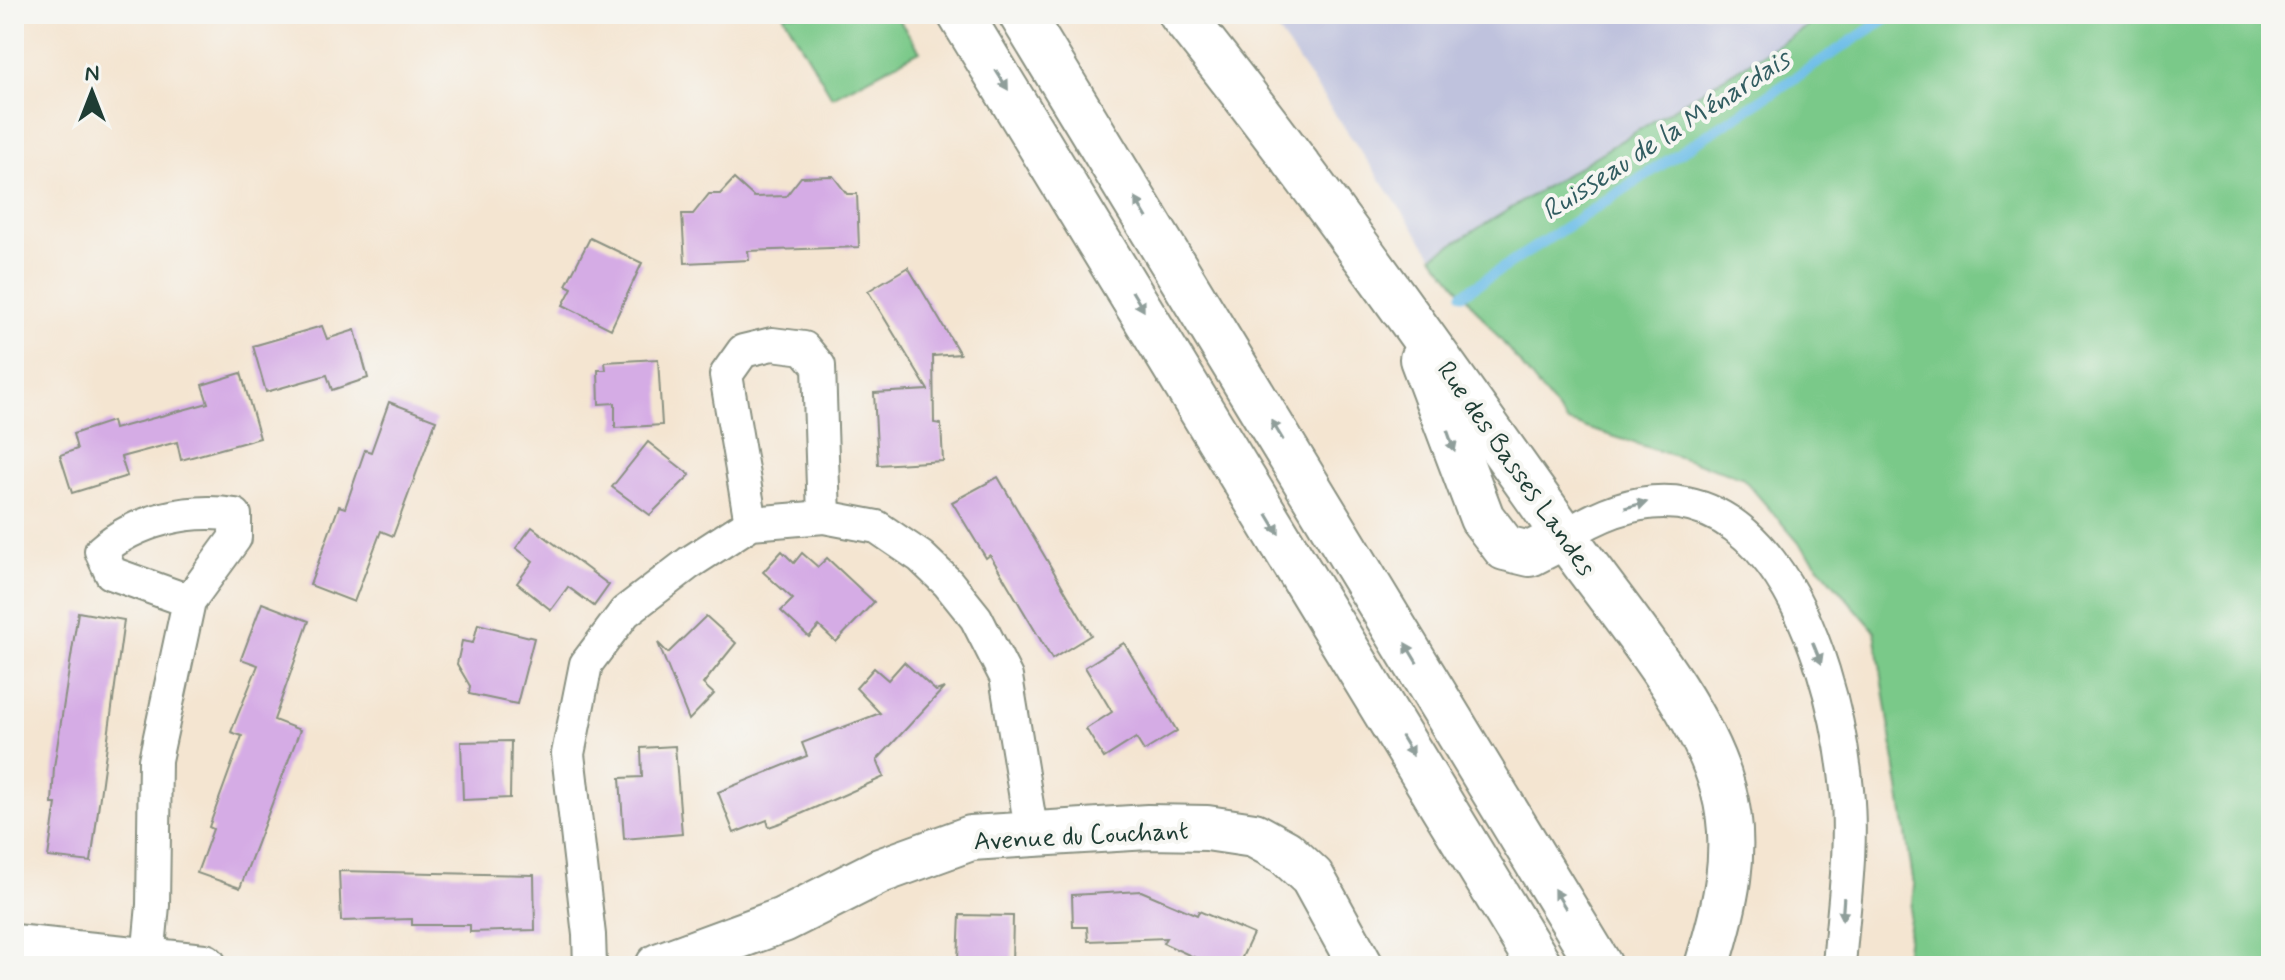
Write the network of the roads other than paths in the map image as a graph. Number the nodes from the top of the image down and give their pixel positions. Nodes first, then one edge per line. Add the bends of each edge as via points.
1 (960, 14) edge
2 (1021, 14) edge
3 (1181, 14) edge
4 (1407, 315) junction
5 (824, 517) junction
6 (751, 523) junction
7 (1565, 536) junction
8 (189, 601) dead end
9 (1032, 835) junction
10 (14, 947) edge
11 (148, 959) junction
12 (204, 966) edge
13 (590, 966) edge
14 (658, 966) edge
15 (1361, 966) edge
16 (1540, 966) edge
17 (1600, 966) edge
18 (1707, 966) edge
19 (1839, 966) edge

1 -> 16 main road
17 -> 2 main road
3 - 4 main road, Rue des Basses Landes
4 - 7 main road, Rue des Basses Landes
4 -> 7 main road via 1482,518 1505,548 1530,554
5 - 6 street
5 - 6 street via 819,366 804,348 772,344 743,351 726,375
5 - 9 street via 877,527 921,557 976,618 1006,677
6 - 13 street via 625,612 586,664 568,754
7 - 18 main road, Rue des Basses Landes via 1689,711 1723,789 1730,873
7 -> 19 street via 1646,501 1692,504 1730,520 1754,539 1779,574 1820,659 1837,715 1848,793
8 - 11 street via 155,760
9 - 14 main road, Avenue du Couchant via 971,838 880,871 783,920
9 - 15 main road, Avenue du Couchant via 1148,827 1254,835 1285,852 1312,877
10 - 11 main road
11 - 12 main road

